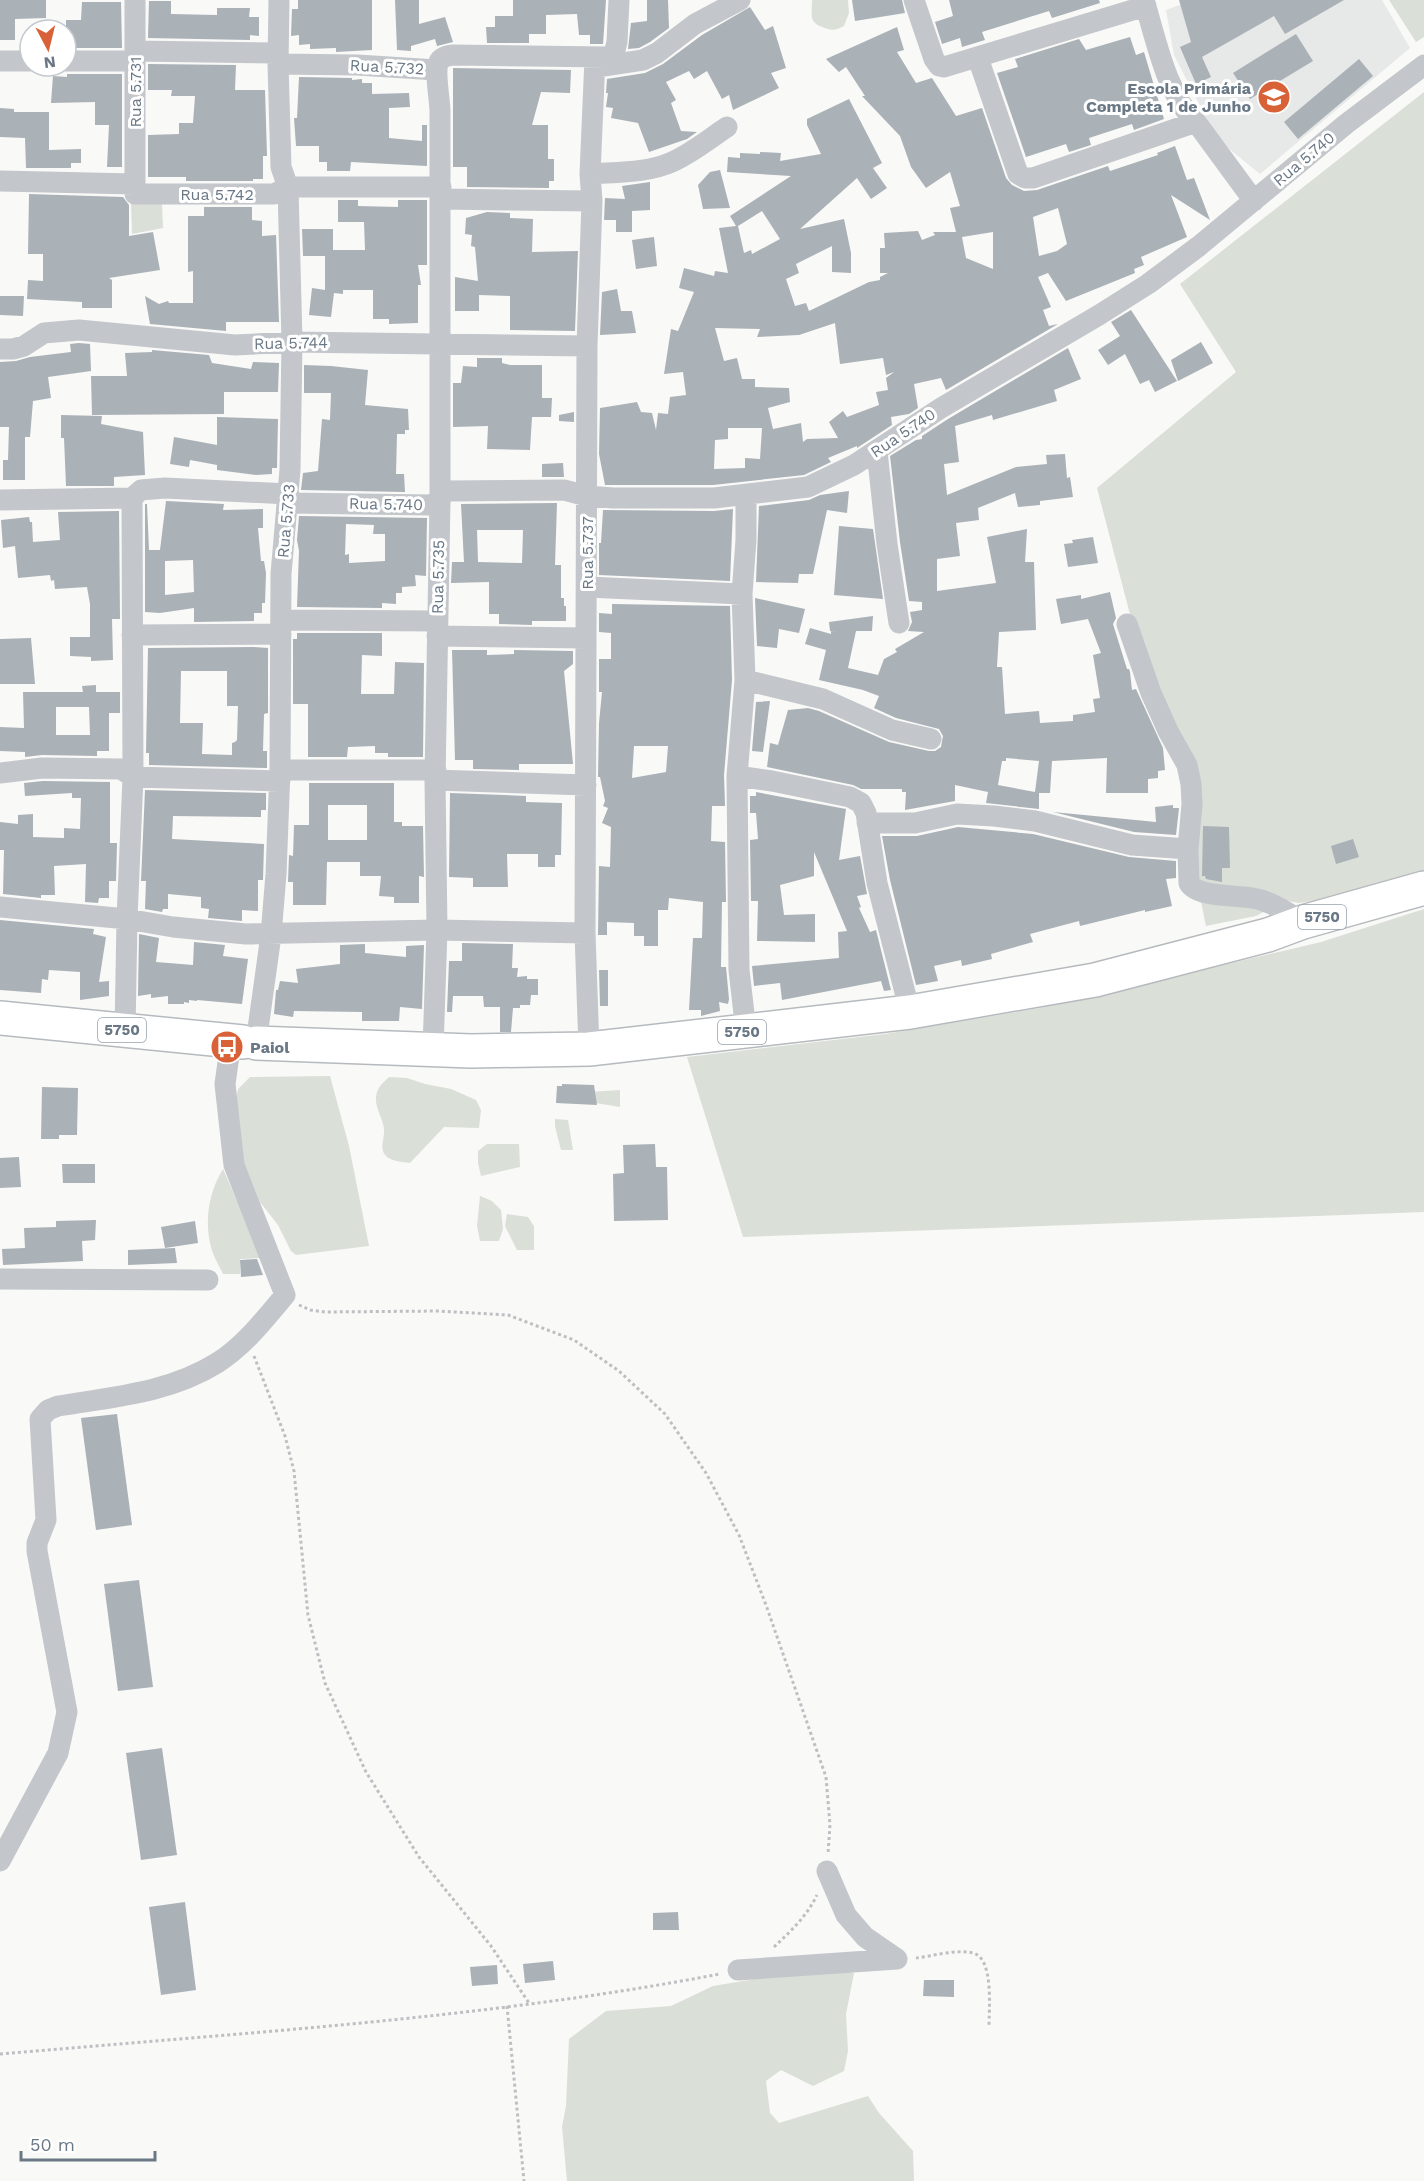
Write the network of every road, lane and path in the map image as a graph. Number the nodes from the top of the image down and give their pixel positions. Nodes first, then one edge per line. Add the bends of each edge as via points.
1 (135, 0) edge
2 (279, 0) edge
3 (619, 0) edge
4 (740, 0) edge
5 (914, 0) edge
6 (1145, 3) edge
7 (135, 56) junction
8 (278, 58) junction
9 (978, 58) junction
10 (78, 60) edge
11 (18, 61) edge
12 (0, 62) edge
13 (594, 63) junction
14 (1424, 65) edge
15 (437, 70) junction
16 (1196, 122) junction
17 (727, 127) dead end
18 (590, 174) junction
19 (0, 181) edge
20 (135, 184) junction
21 (288, 187) junction
22 (440, 193) junction
23 (592, 201) junction
24 (1254, 201) junction
25 (292, 342) junction
26 (438, 343) junction
27 (587, 346) junction
28 (0, 349) edge
29 (877, 451) junction
30 (587, 496) junction
31 (746, 496) junction
32 (132, 498) junction
33 (288, 499) junction
34 (0, 500) edge
35 (440, 500) junction
36 (587, 587) junction
37 (741, 594) junction
38 (899, 623) dead end
39 (1127, 624) dead end
40 (281, 627) junction
41 (437, 628) junction
42 (132, 635) junction
43 (586, 638) junction
44 (745, 680) junction
45 (931, 740) dead end
46 (0, 773) edge
47 (280, 775) junction
48 (435, 775) junction
49 (737, 776) junction
50 (134, 777) junction
51 (586, 785) junction
52 (867, 823) junction
53 (1188, 849) junction
54 (1424, 888) edge
55 (0, 907) edge
56 (127, 919) junction
57 (1304, 922) junction
58 (437, 930) junction
59 (585, 933) junction
60 (271, 935) junction
61 (910, 1012) junction
62 (0, 1018) edge
63 (125, 1031) junction
64 (746, 1031) junction
65 (243, 1042) junction
66 (433, 1049) junction
67 (589, 1049) junction
68 (0, 1279) edge
69 (208, 1280) dead end
70 (285, 1295) junction
71 (248, 1338) junction
72 (0, 1861) edge
73 (827, 1871) junction
74 (772, 1948) dead end
75 (897, 1959) junction
76 (738, 1970) joint
77 (529, 2003) junction
78 (507, 2006) junction
79 (989, 2027) dead end
80 (0, 2054) edge
81 (524, 2181) edge

1 - 7 street, Rua 5.731
2 - 8 street, Rua 5.733
3 - 13 street via 614,54
4 - 13 street, Rua 5.732 via 694,24 643,60
5 - 9 street via 939,66
6 - 9 street
6 - 16 street via 1170,82
7 - 8 street, Rua 5.732
7 - 10 street, Rua 5.732
7 - 20 street, Rua 5.731
8 - 15 street, Rua 5.732
8 - 21 street, Rua 5.733 via 281,167
9 - 16 street via 1018,174 1025,178
11 - 12 street
13 - 15 street, Rua 5.732 via 553,55 452,55 445,56
13 - 18 street, Rua 5.737
14 - 24 street, Rua 5.740
15 - 22 street, Rua 5.735
16 - 24 street
17 - 18 street via 671,163
18 - 23 street, Rua 5.737
19 - 20 street, Rua 5.742
20 - 21 street, Rua 5.742 via 135,194 274,194
21 - 22 street, Rua 5.742
21 - 25 street, Rua 5.733
22 - 23 street, Rua 5.742
22 - 26 street, Rua 5.735
23 - 27 street, Rua 5.737
24 - 29 street, Rua 5.740 via 1148,284 932,413
25 - 26 street, Rua 5.744
25 - 28 street, Rua 5.744 via 235,345 79,330 44,333 24,346
25 - 33 street, Rua 5.733
26 - 27 street, Rua 5.744
26 - 35 street, Rua 5.735
27 - 30 street, Rua 5.737
29 - 31 street, Rua 5.740 via 808,487
29 - 38 street
30 - 31 street, Rua 5.740
30 - 35 street, Rua 5.740 via 564,490 445,490
30 - 36 street, Rua 5.737
31 - 37 street
32 - 33 street, Rua 5.740 via 141,490 165,488
32 - 34 street, Rua 5.740
32 - 42 street
33 - 35 street, Rua 5.740 via 431,505
33 - 40 street, Rua 5.733
35 - 41 street, Rua 5.735
36 - 37 street
36 - 43 street, Rua 5.737
37 - 44 street
39 - 53 street via 1151,693 1186,765 1192,804
40 - 41 street
40 - 42 street
40 - 47 street, Rua 5.733
41 - 43 street
41 - 48 street, Rua 5.735
42 - 50 street
43 - 51 street, Rua 5.737
44 - 45 street via 823,699 892,730
44 - 49 street
46 - 50 street via 42,768 121,769
47 - 48 street
47 - 50 street
47 - 60 street, Rua 5.733
48 - 51 street
48 - 58 street, Rua 5.735
49 - 52 street via 850,797 861,804
49 - 64 street via 739,970
50 - 56 street
51 - 59 street, Rua 5.737
52 - 53 street via 915,823 957,814 994,816 1035,821 1132,845
52 - 61 street via 877,884
53 - 57 street via 1189,883 1195,890 1260,899
54 - 57 main road, 5750
55 - 56 street
56 - 60 street
56 - 63 street
57 - 61 main road, 5750 via 1095,980
58 - 59 street
58 - 60 street
58 - 66 street, Rua 5.735
59 - 67 street, Rua 5.737
60 - 65 street, Rua 5.733
61 - 64 main road, 5750
62 - 63 main road, 5750
63 - 65 main road, 5750
64 - 67 main road, 5750
65 - 66 main road, 5750
65 - 70 street, Rua 5.733 via 225,1084 234,1165
66 - 67 main road, 5750
68 - 69 street
70 - 71 street
70 - 73 path via 310,1310 325,1312 508,1315 574,1340 619,1371 665,1414 706,1473 739,1535 814,1740 826,1777 830,1825
71 - 72 street via 217,1363 169,1387 58,1406 40,1419 46,1520 37,1551 67,1712 58,1753
71 - 77 path via 294,1471 308,1615 325,1683 366,1772 419,1857 491,1946
73 - 74 path via 813,1903
73 - 75 street via 846,1915 865,1937
75 - 76 street
75 - 79 path via 960,1953 974,1953 983,1959 988,1973
76 - 77 path
77 - 78 path
78 - 80 path
78 - 81 path

